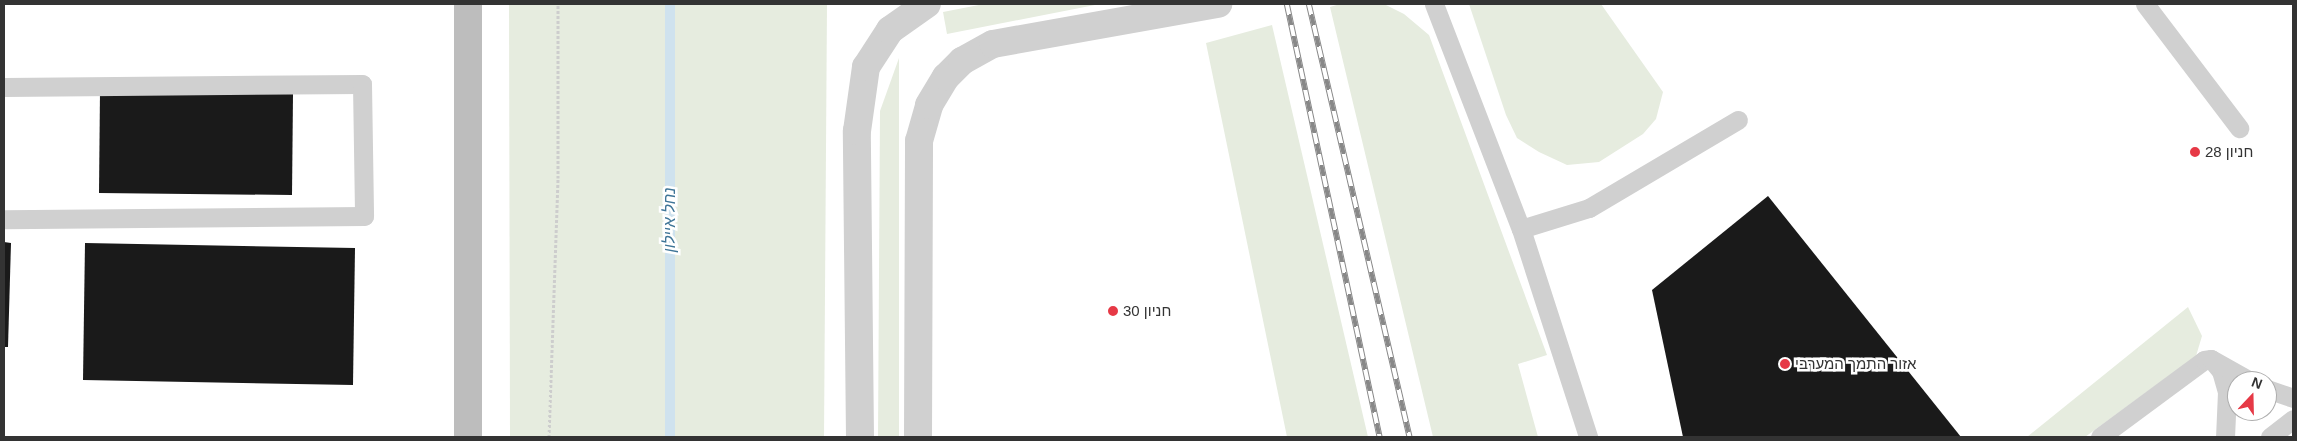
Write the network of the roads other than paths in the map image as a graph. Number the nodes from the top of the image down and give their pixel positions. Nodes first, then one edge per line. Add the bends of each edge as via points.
1 (468, 4) edge
2 (927, 4) edge
3 (1218, 4) edge
4 (1434, 4) edge
5 (2145, 4) edge
6 (4, 87) edge
7 (1738, 120) dead end
8 (2239, 128) dead end
9 (4, 219) edge
10 (1521, 230) junction
11 (2211, 359) junction
12 (2232, 371) edge
13 (2277, 392) edge
14 (2293, 398) edge
15 (2293, 419) edge
16 (468, 437) edge
17 (860, 437) edge
18 (918, 437) edge
19 (1588, 437) edge
20 (2100, 437) edge
21 (2225, 437) edge
22 (2270, 437) edge

1 - 16 main road
2 - 17 street via 890,30 866,67 857,131
3 - 18 street via 993,44 962,61 946,77 929,105 919,141
4 - 10 lane
5 - 8 lane
6 - 9 lane via 362,84 364,216
7 - 10 lane via 1588,208
10 - 19 lane
11 - 12 lane
11 - 20 lane via 2204,360
11 - 21 lane via 2221,372 2227,392
13 - 14 lane
15 - 22 lane

